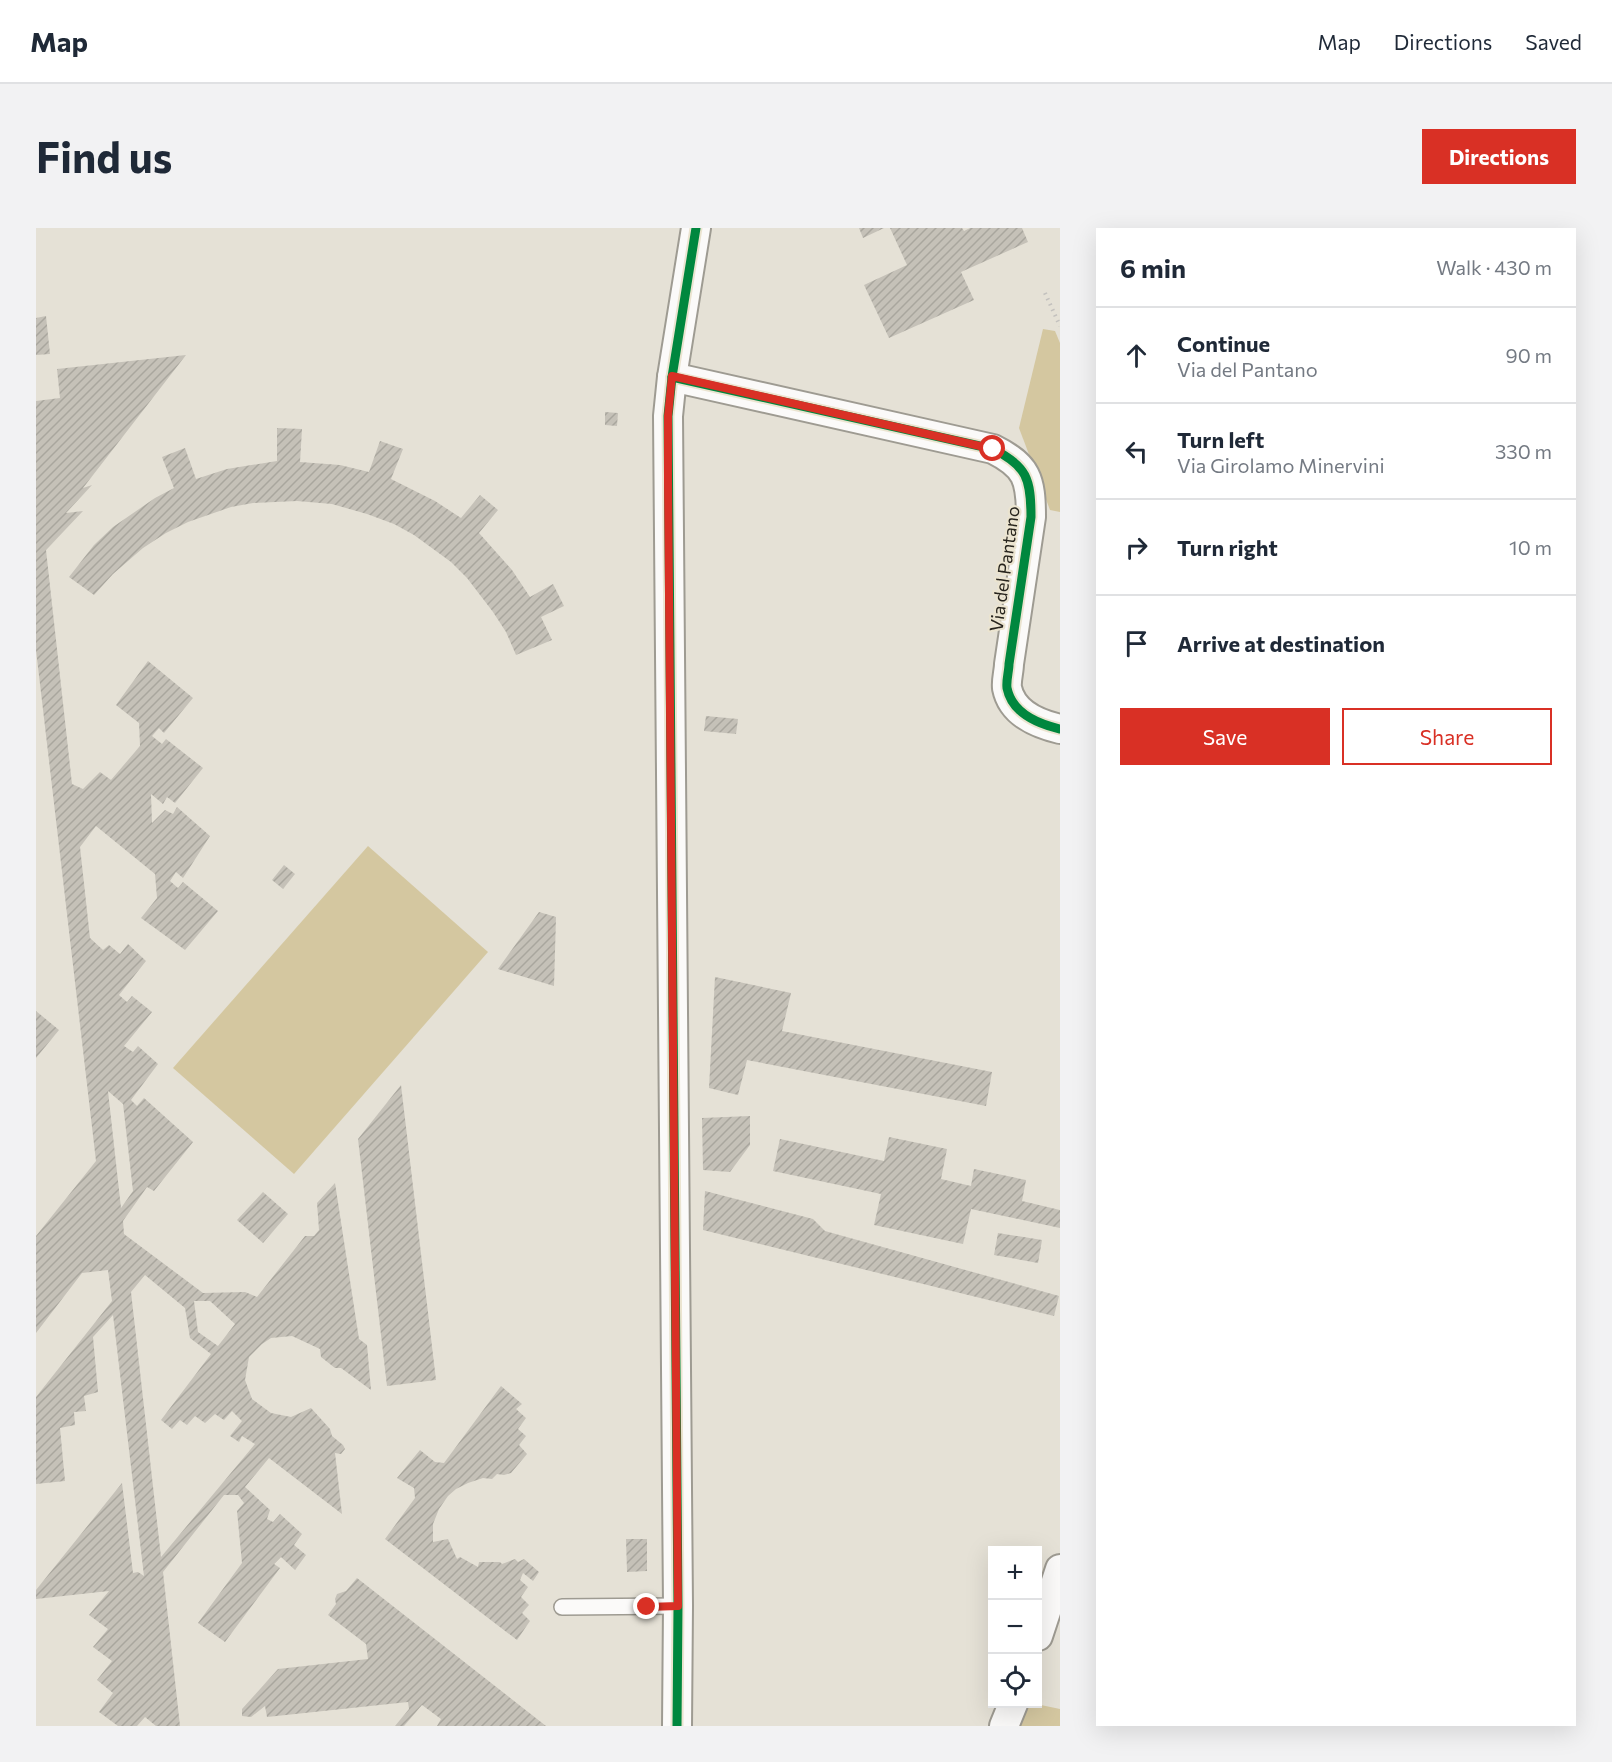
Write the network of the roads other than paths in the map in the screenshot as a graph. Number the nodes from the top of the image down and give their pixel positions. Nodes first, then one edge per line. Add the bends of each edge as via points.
1 (696, 228) edge
2 (672, 376) junction
3 (1060, 729) edge
4 (1060, 1569) edge
5 (678, 1606) junction
6 (562, 1607) dead end
7 (1042, 1624) edge
8 (1011, 1708) edge
9 (677, 1726) edge
10 (1004, 1726) edge

1 - 2 street
2 - 3 street, Via del Pantano via 993,449 1011,458 1025,474 1031,495 1031,517 1007,688 1020,711
2 - 5 street via 668,480
4 - 7 street
5 - 6 lane
5 - 9 street
8 - 10 street

